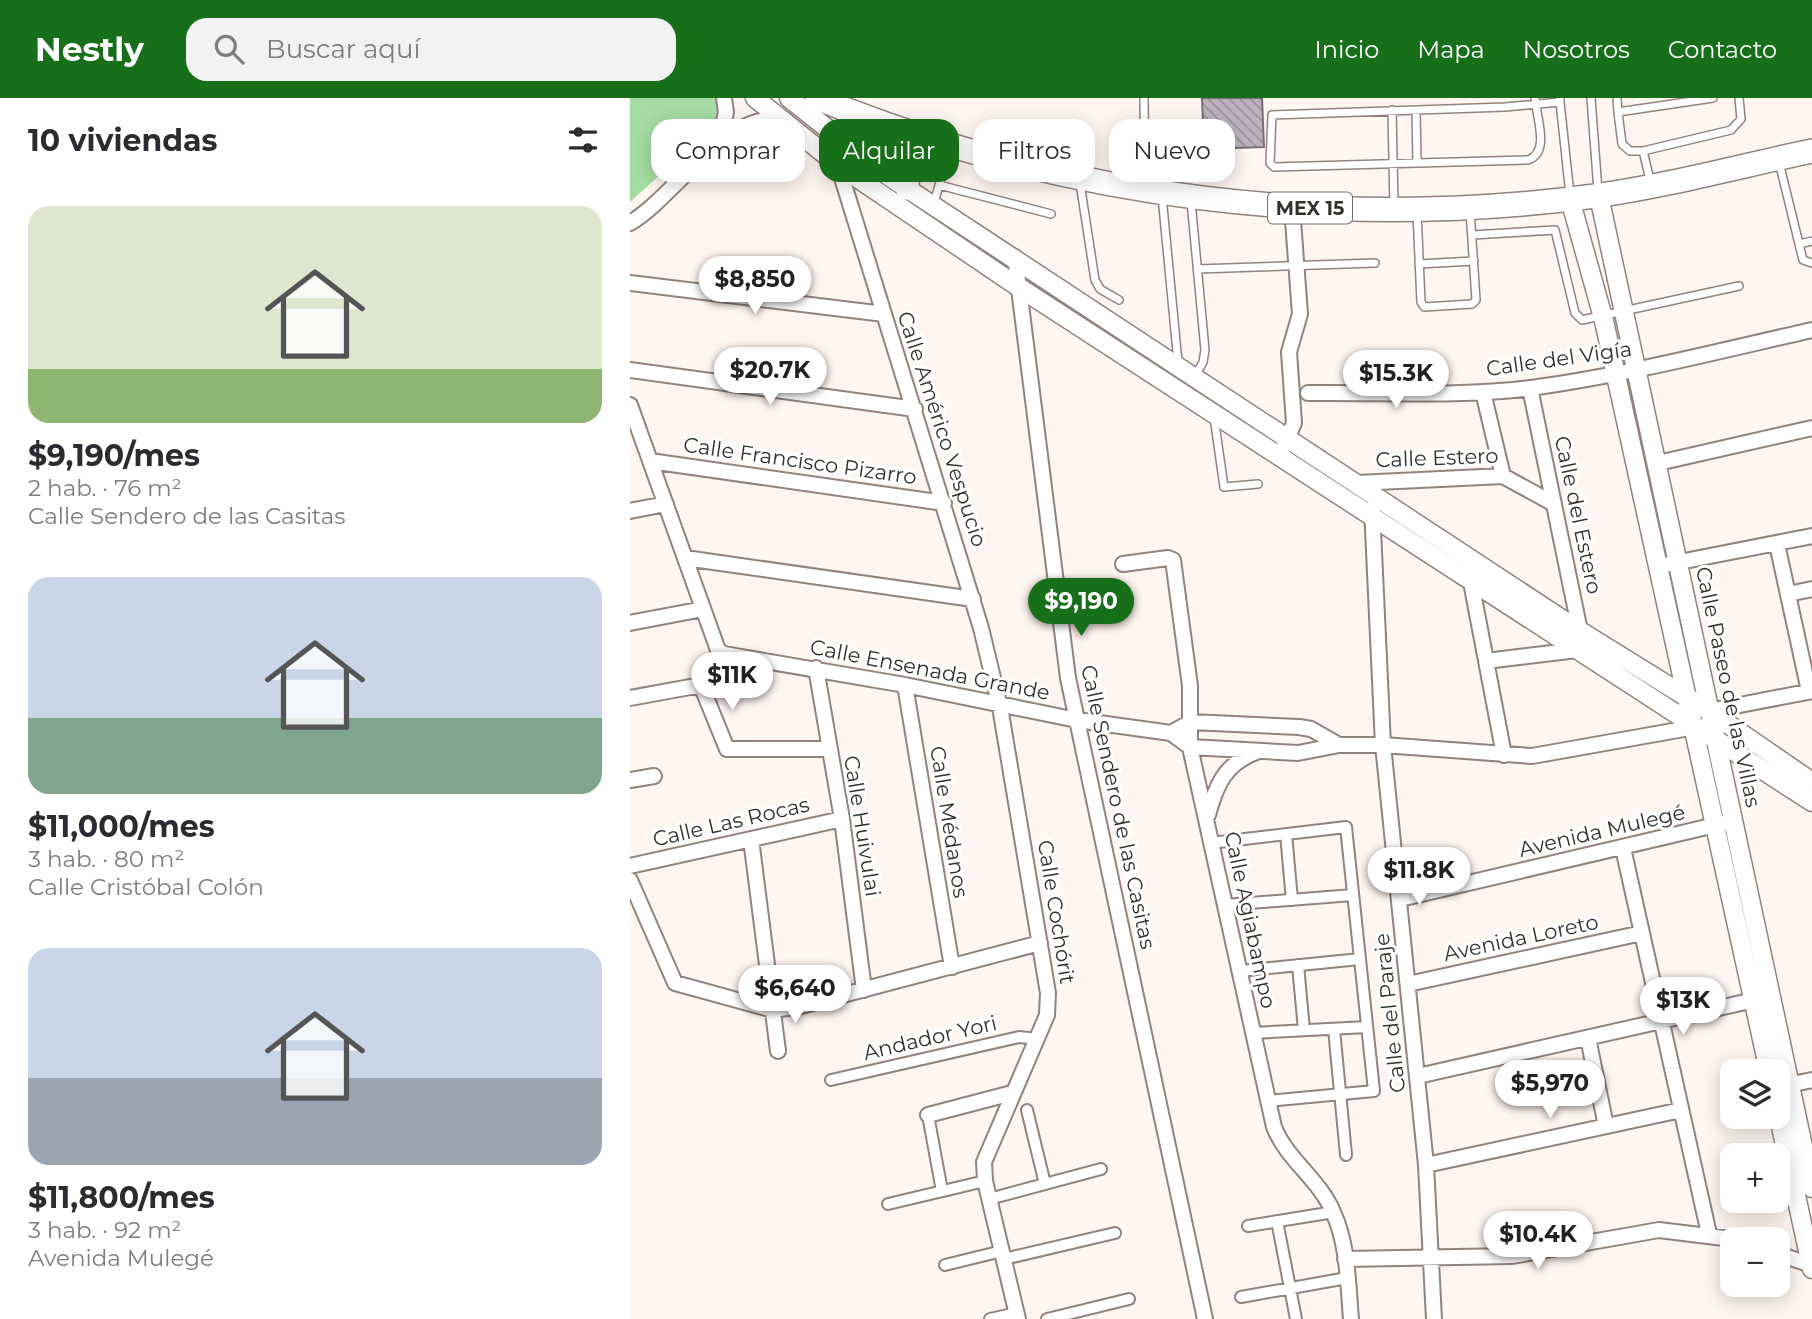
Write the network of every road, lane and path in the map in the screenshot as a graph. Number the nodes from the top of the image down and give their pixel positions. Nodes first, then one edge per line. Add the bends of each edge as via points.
1 (724, 98) edge
2 (755, 98) edge
3 (789, 98) edge
4 (817, 98) edge
5 (1144, 98) edge
6 (1592, 98) edge
7 (1617, 98) edge
8 (1713, 98) edge
9 (1739, 98) edge
10 (1560, 100) edge
11 (1536, 101) edge
12 (1505, 102) edge
13 (1392, 110) junction
14 (1416, 110) junction
15 (1618, 112) junction
16 (725, 119) edge
17 (783, 119) edge
18 (873, 119) edge
19 (805, 137) edge
20 (819, 149) edge
21 (1643, 151) junction
22 (1812, 151) edge
23 (1778, 158) junction
24 (1393, 163) junction
25 (1417, 163) junction
26 (1095, 181) edge
27 (680, 182) edge
28 (843, 182) edge
29 (863, 182) edge
30 (907, 182) edge
31 (939, 182) edge
32 (1081, 182) edge
33 (939, 185) junction
34 (1651, 185) junction
35 (907, 188) junction
36 (1153, 191) junction
37 (1190, 195) junction
38 (1599, 196) junction
39 (1570, 199) junction
40 (933, 205) junction
41 (1470, 206) junction
42 (1292, 207) junction
43 (1405, 208) junction
44 (1051, 214) dead end
45 (630, 223) edge
46 (1472, 235) junction
47 (1812, 240) edge
48 (1799, 244) junction
49 (1016, 257) junction
50 (1474, 261) junction
51 (1376, 262) dead end
52 (1296, 263) junction
53 (1812, 263) edge
54 (1419, 264) junction
55 (1197, 269) junction
56 (630, 283) edge
57 (1739, 286) dead end
58 (1020, 288) junction
59 (1119, 300) dead end
60 (1623, 312) junction
61 (884, 314) junction
62 (1602, 315) junction
63 (1812, 330) edge
64 (1178, 365) junction
65 (630, 370) edge
66 (1635, 370) junction
67 (1616, 374) junction
68 (1195, 376) junction
69 (1530, 388) junction
70 (1483, 392) junction
71 (1308, 393) dead end
72 (630, 405) edge
73 (915, 409) junction
74 (1214, 413) junction
75 (1812, 428) edge
76 (636, 436) edge
77 (1289, 437) junction
78 (1280, 455) junction
79 (650, 461) junction
80 (1658, 463) junction
81 (1503, 475) junction
82 (1357, 483) junction
83 (1258, 484) dead end
84 (1374, 494) junction
85 (944, 503) junction
86 (666, 504) junction
87 (1554, 504) junction
88 (630, 511) edge
89 (1371, 515) junction
90 (1812, 536) edge
91 (1777, 544) junction
92 (685, 558) junction
93 (1679, 562) junction
94 (1123, 564) dead end
95 (1659, 566) junction
96 (1471, 582) junction
97 (1812, 589) edge
98 (1788, 594) junction
99 (973, 599) junction
100 (703, 609) junction
101 (630, 623) edge
102 (1580, 631) junction
103 (1577, 650) junction
104 (1486, 661) junction
105 (816, 668) junction
106 (905, 685) junction
107 (1810, 691) edge
108 (630, 698) edge
109 (1689, 699) junction
110 (1000, 706) junction
111 (1709, 711) junction
112 (1077, 720) junction
113 (1191, 722) junction
114 (1695, 727) junction
115 (1171, 733) junction
116 (1715, 738) junction
117 (1339, 745) junction
118 (1383, 745) junction
119 (1190, 747) junction
120 (830, 749) junction
121 (1261, 751) junction
122 (1503, 755) junction
123 (654, 776) dead end
124 (630, 780) edge
125 (1812, 782) edge
126 (1812, 802) edge
127 (842, 819) junction
128 (1206, 820) junction
129 (1724, 823) junction
130 (1286, 834) junction
131 (751, 839) junction
132 (1211, 843) junction
133 (1623, 848) junction
134 (630, 866) edge
135 (630, 880) edge
136 (1353, 895) junction
137 (1400, 899) junction
138 (1292, 900) junction
139 (1225, 905) junction
140 (1642, 933) junction
141 (1040, 943) junction
142 (1360, 959) junction
143 (1298, 965) junction
144 (952, 967) junction
145 (1240, 971) junction
146 (1408, 984) junction
147 (864, 990) junction
148 (1762, 999) junction
149 (773, 1010) junction
150 (1662, 1022) junction
151 (1367, 1027) junction
152 (1334, 1029) junction
153 (1304, 1030) junction
154 (1253, 1033) junction
155 (1588, 1038) junction
156 (1038, 1039) junction
157 (778, 1051) dead end
158 (1768, 1059) edge
159 (1777, 1059) edge
160 (1418, 1076) junction
161 (831, 1080) dead end
162 (1812, 1080) edge
163 (1790, 1085) edge
164 (1012, 1093) junction
165 (1340, 1094) junction
166 (1268, 1101) junction
167 (1790, 1108) edge
168 (1027, 1110) dead end
169 (1681, 1111) junction
170 (928, 1115) joint
171 (1606, 1126) junction
172 (1782, 1129) edge
173 (1346, 1155) dead end
174 (1426, 1165) junction
175 (1101, 1169) dead end
176 (985, 1181) junction
177 (1045, 1184) junction
178 (1812, 1188) edge
179 (942, 1191) junction
180 (989, 1199) junction
181 (888, 1204) dead end
182 (1334, 1212) junction
183 (1277, 1222) junction
184 (1248, 1226) dead end
185 (1115, 1233) dead end
186 (1709, 1234) junction
187 (1720, 1236) edge
188 (1003, 1255) junction
189 (1432, 1255) junction
190 (1790, 1258) edge
191 (1345, 1259) junction
192 (945, 1265) dead end
193 (1812, 1266) edge
194 (1347, 1278) junction
195 (1290, 1288) junction
196 (1241, 1297) dead end
197 (1129, 1299) dead end
198 (1018, 1316) edge
199 (990, 1319) edge
200 (1047, 1319) edge
201 (1205, 1319) edge
202 (1296, 1319) edge
203 (1351, 1319) edge
204 (1434, 1319) edge

1 - 16 street
2 - 17 street
3 - 35 street
4 - 18 main road, MEX 15
5 - 36 lane
6 - 38 lane
7 - 15 lane
8 - 15 lane
9 - 21 lane via 1741,119 1731,130
10 - 11 lane
10 - 39 lane
11 - 12 lane
11 - 25 lane via 1541,149 1535,157
12 - 14 lane
13 - 14 lane
13 - 24 lane
13 - 24 lane via 1271,116 1270,163 1274,167
14 - 25 lane
15 - 21 lane via 1622,144 1630,151
19 - 20 street
21 - 34 lane
22 - 23 main road, MEX 15
23 - 34 main road, MEX 15
23 - 48 lane
24 - 25 lane
24 - 43 lane
26 - 36 main road, MEX 15
27 - 45 street
28 - 61 street, Calle Américo Vespucio
29 - 58 street
30 - 35 main road
31 - 33 lane
32 - 59 lane via 1096,285
33 - 40 lane
33 - 44 lane
34 - 38 main road, MEX 15
35 - 40 street
36 - 37 main road, MEX 15
36 - 64 lane
37 - 42 main road, MEX 15
37 - 55 lane
38 - 39 main road, MEX 15
38 - 60 street, Calle Paseo de las Villas
39 - 41 main road, MEX 15
39 - 62 street, Calle Paseo de las Villas
40 - 49 street
41 - 43 main road, MEX 15
41 - 46 lane
42 - 43 main road, MEX 15
42 - 52 street
43 - 54 lane
46 - 50 lane
46 - 62 lane via 1555,230 1578,318
47 - 48 lane
48 - 53 lane via 1804,262
49 - 58 street, Calle Sendero de las Casitas
49 - 64 street
50 - 54 lane
50 - 54 lane via 1475,302 1424,307
51 - 52 lane
52 - 55 lane
52 - 77 street via 1300,314 1289,352 1295,415
55 - 68 lane via 1205,356
56 - 61 street
57 - 60 lane
58 - 74 street
58 - 112 street, Calle Sendero de las Casitas
60 - 62 lane
60 - 66 street, Calle Paseo de las Villas
61 - 73 street, Calle Américo Vespucio
62 - 67 street, Calle Paseo de las Villas
63 - 66 street, Calle del Vigía
64 - 68 street
65 - 73 street
66 - 67 street, Calle del Vigía
66 - 80 street, Calle Paseo de las Villas
67 - 69 street, Calle del Vigía
67 - 95 street, Calle Paseo de las Villas
68 - 77 street
69 - 70 street, Calle del Vigía
69 - 87 street, Calle del Estero
70 - 71 street, Calle del Vigía
70 - 81 street
72 - 76 street
73 - 85 street, Calle Américo Vespucio
74 - 78 street
74 - 83 lane via 1224,487
75 - 80 street
76 - 79 street
77 - 78 street
77 - 82 street
78 - 89 street
79 - 85 street, Calle Francisco Pizarro
79 - 86 street
80 - 93 street, Calle Paseo de las Villas
81 - 82 street, Calle Estero
81 - 87 street, Calle Estero
82 - 84 street
84 - 89 street, Calle del Paraje
84 - 102 street
85 - 99 street, Calle Américo Vespucio
86 - 88 street
86 - 92 street
87 - 102 street, Calle del Estero
89 - 96 street
89 - 118 street, Calle del Paraje
90 - 91 street
91 - 93 street
91 - 98 street
92 - 99 street
92 - 100 street
93 - 95 street
93 - 111 street, Calle Paseo de las Villas
94 - 113 street, Calle Agiabampo via 1172,561
95 - 109 street, Calle Paseo de las Villas
96 - 103 street
96 - 104 street
97 - 98 street
98 - 107 street
99 - 110 street, Calle Américo Vespucio
100 - 101 street
100 - 105 street, Calle Ensenada Grande via 723,654
102 - 103 street, Calle del Estero
102 - 109 street
103 - 104 street
103 - 114 street
104 - 122 street
105 - 106 street, Calle Ensenada Grande
105 - 120 street, Calle Huivulai
106 - 110 street, Calle Ensenada Grande
106 - 144 street, Calle Médanos
107 - 111 street
108 - 120 street via 699,685 704,687 727,749
109 - 111 street
109 - 114 street, Calle Paseo de las Villas
110 - 112 street, Calle Ensenada Grande
110 - 141 street, Calle Cochórit
111 - 116 street, Calle Paseo de las Villas
111 - 125 street
112 - 115 street, Calle Ensenada Grande
112 - 201 street, Calle Sendero de las Casitas
113 - 115 street
113 - 117 street via 1299,727
113 - 119 street, Calle Agiabampo
114 - 116 street
114 - 122 street via 1544,755
114 - 129 street, Calle Paseo de las Villas
115 - 119 street, Calle Ensenada Grande
116 - 126 street
116 - 129 street, Calle Paseo de las Villas
117 - 118 street
117 - 121 street via 1298,753
118 - 122 street
118 - 137 street, Calle del Paraje
119 - 121 street
119 - 128 street, Calle Agiabampo
120 - 127 street, Calle Huivulai
121 - 128 street via 1234,763 1223,775
123 - 124 street
127 - 131 street, Calle Las Rocas
127 - 147 street, Calle Huivulai
128 - 132 street, Calle Agiabampo
129 - 133 street, Avenida Mulegé
129 - 148 street, Calle Paseo de las Villas
130 - 132 street
130 - 136 street via 1346,827
130 - 138 street
131 - 134 street, Calle Las Rocas
131 - 149 street
132 - 139 street, Calle Agiabampo
133 - 137 street, Avenida Mulegé
133 - 140 street
135 - 149 street via 675,983
136 - 138 street
136 - 142 street
137 - 146 street, Calle del Paraje
138 - 139 street
139 - 145 street, Calle Agiabampo
140 - 146 street, Avenida Loreto
140 - 150 street
141 - 144 street
141 - 156 street, Calle Cochórit via 1049,1005
142 - 143 street
142 - 151 street
143 - 145 street
143 - 153 street
144 - 147 street
145 - 154 street, Calle Agiabampo
146 - 160 street, Calle del Paraje
147 - 149 street
148 - 150 street
148 - 158 street, Calle Paseo de las Villas
148 - 159 street, Calle Paseo de las Villas
149 - 157 street
150 - 155 street
150 - 169 street
151 - 152 street
151 - 165 street via 1374,1091
152 - 153 street
152 - 165 street
153 - 154 street
154 - 166 street, Calle Agiabampo
155 - 160 street
155 - 171 street
156 - 161 street, Andador Yori via 1019,1037
156 - 164 street, Calle Cochórit
160 - 174 street, Calle del Paraje
162 - 163 street
164 - 170 street
164 - 176 street, Calle Cochórit via 987,1150
165 - 166 street
165 - 173 street
166 - 182 street, Calle Agiabampo via 1280,1142
167 - 178 street, Calle Paseo de las Villas
168 - 177 street
169 - 171 street
169 - 186 street
170 - 179 street
171 - 174 street
172 - 193 street
174 - 189 street, Calle del Paraje
175 - 177 street
176 - 179 street
176 - 180 street, Calle Cochórit
177 - 180 street
179 - 181 street
180 - 188 street, Calle Cochórit
182 - 183 street
182 - 191 street, Calle Agiabampo
183 - 184 street
183 - 195 street
185 - 188 street
186 - 187 street
186 - 189 street via 1659,1230 1534,1254
188 - 192 street
188 - 198 street, Calle Cochórit
189 - 191 street
189 - 204 street, Calle del Paraje
190 - 193 street
191 - 194 street, Calle Agiabampo
194 - 195 street
194 - 203 street, Calle Agiabampo
195 - 196 street
195 - 202 street
197 - 200 street
198 - 199 street

